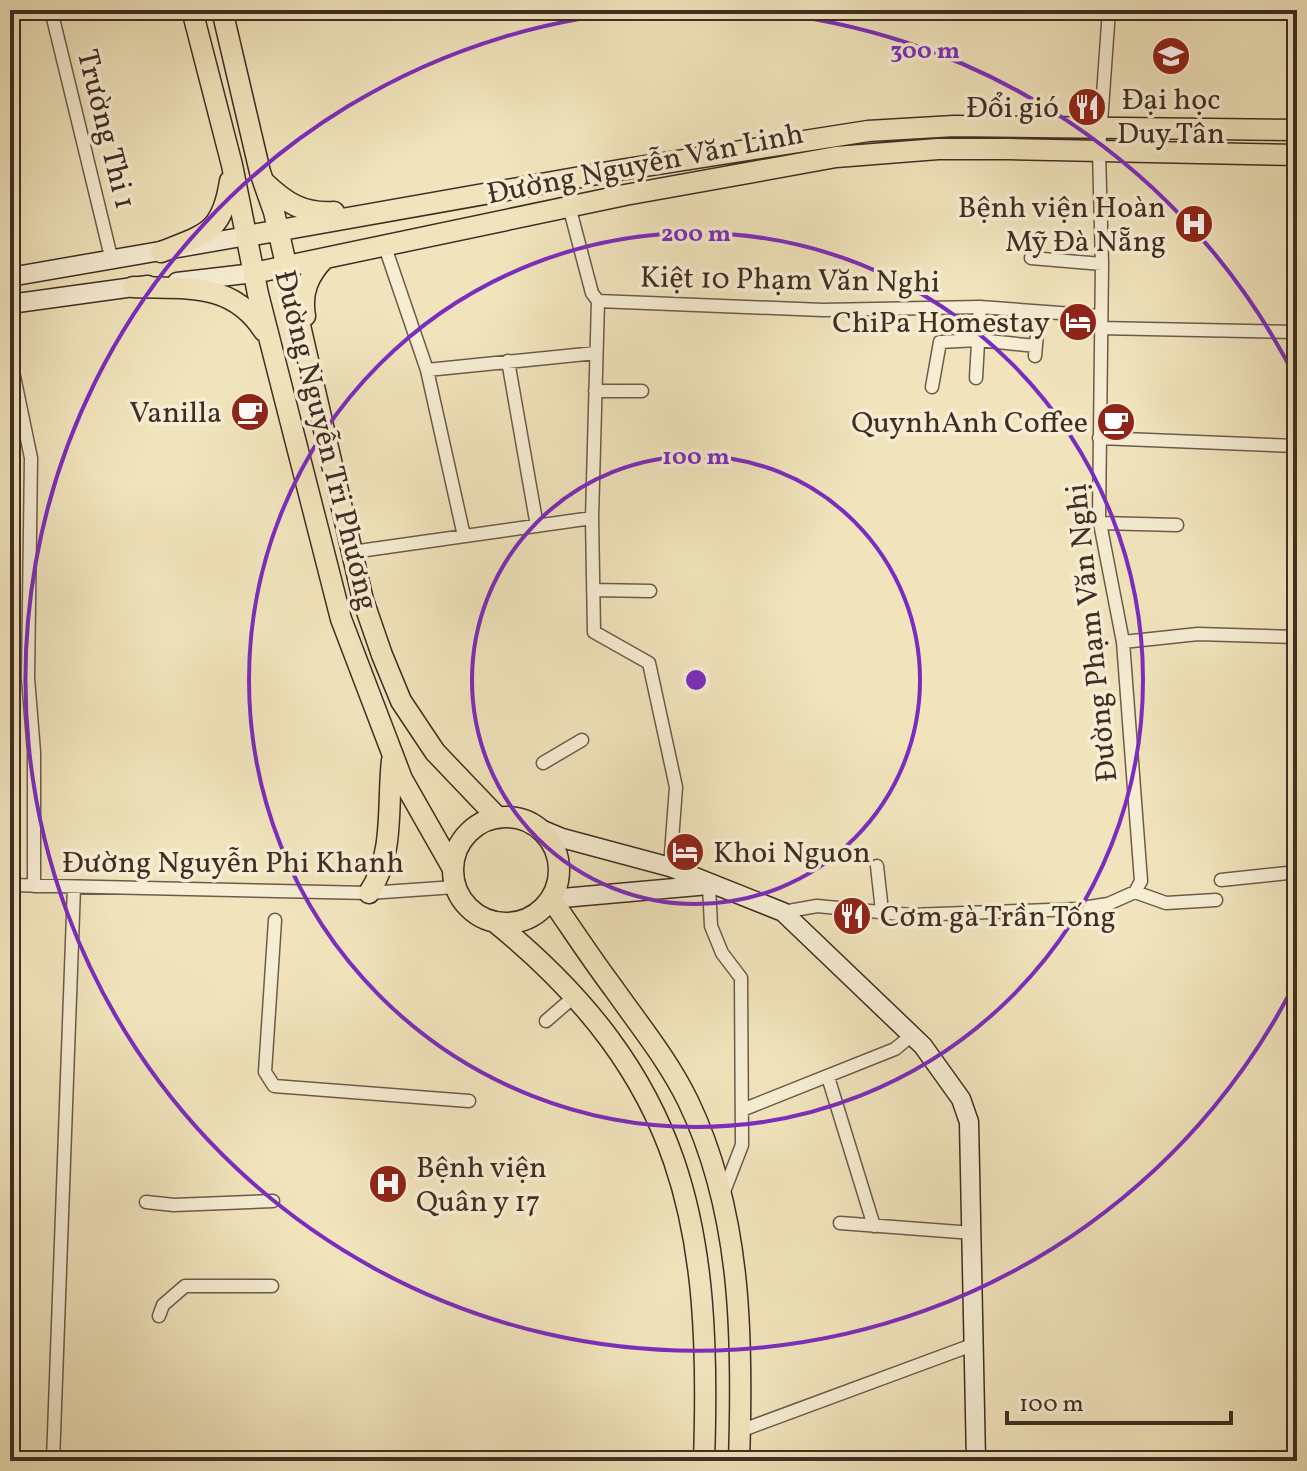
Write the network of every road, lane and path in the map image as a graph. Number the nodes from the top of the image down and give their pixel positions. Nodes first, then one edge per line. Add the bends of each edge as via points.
1 (51, 10) edge
2 (192, 10) edge
3 (222, 10) edge
4 (1109, 10) edge
5 (1100, 127) junction
6 (1297, 130) edge
7 (775, 144) junction
8 (1099, 151) junction
9 (1297, 155) edge
10 (232, 165) junction
11 (780, 166) junction
12 (620, 170) junction
13 (264, 181) junction
14 (625, 195) junction
15 (569, 206) junction
16 (390, 212) junction
17 (278, 230) junction
18 (247, 236) junction
19 (384, 244) junction
20 (161, 252) junction
21 (325, 258) junction
22 (1031, 258) dead end
23 (112, 261) junction
24 (1102, 264) junction
25 (285, 267) junction
26 (254, 273) junction
27 (10, 277) edge
28 (133, 287) junction
29 (598, 301) junction
30 (10, 304) edge
31 (980, 307) junction
32 (1039, 312) junction
33 (1100, 322) junction
34 (1297, 332) edge
35 (978, 340) junction
36 (270, 341) junction
37 (305, 348) junction
38 (596, 353) junction
39 (10, 357) edge
40 (508, 361) junction
41 (427, 370) junction
42 (976, 378) dead end
43 (932, 387) dead end
44 (595, 391) junction
45 (642, 391) dead end
46 (1099, 438) junction
47 (1297, 446) edge
48 (592, 518) junction
49 (1100, 523) junction
50 (1177, 525) dead end
51 (537, 526) junction
52 (464, 536) junction
53 (352, 552) junction
54 (593, 590) junction
55 (650, 591) dead end
56 (1297, 637) edge
57 (1123, 642) junction
58 (582, 740) dead end
59 (393, 756) junction
60 (543, 763) dead end
61 (498, 818) junction
62 (538, 828) junction
63 (877, 866) dead end
64 (670, 867) junction
65 (1297, 872) edge
66 (454, 877) junction
67 (1221, 880) dead end
68 (10, 885) edge
69 (709, 885) junction
70 (34, 886) junction
71 (74, 887) junction
72 (1135, 892) junction
73 (369, 893) junction
74 (551, 899) junction
75 (1216, 900) dead end
76 (882, 911) junction
77 (783, 912) junction
78 (275, 920) dead end
79 (495, 922) junction
80 (576, 995) junction
81 (546, 1021) dead end
82 (912, 1035) junction
83 (828, 1077) junction
84 (469, 1101) dead end
85 (742, 1110) junction
86 (722, 1197) junction
87 (273, 1201) dead end
88 (146, 1202) dead end
89 (840, 1223) dead end
90 (874, 1226) junction
91 (973, 1233) junction
92 (272, 1286) dead end
93 (159, 1316) dead end
94 (975, 1344) junction
95 (740, 1431) junction
96 (53, 1461) edge
97 (704, 1461) edge
98 (739, 1461) edge
99 (976, 1461) edge

1 - 23 street, Trường Thi 1
2 - 10 main road, Đường Nguyễn Tri Phương
3 - 13 main road, Đường Nguyễn Tri Phương
4 - 5 street, Đường Phạm Văn Nghị
5 - 6 main road, Đường Nguyễn Văn Linh
5 - 7 main road, Đường Nguyễn Văn Linh via 898,129
5 - 8 street, Đường Phạm Văn Nghị
7 - 11 main road
7 - 12 main road, Đường Nguyễn Văn Linh
8 - 9 main road, Đường Nguyễn Văn Linh
8 - 11 main road, Đường Nguyễn Văn Linh via 926,150
8 - 24 street, Đường Phạm Văn Nghị
10 - 18 main road, Đường Nguyễn Tri Phương
10 - 20 main road via 220,221 209,233
11 - 14 main road, Đường Nguyễn Văn Linh
12 - 14 main road
12 - 16 main road, Đường Nguyễn Văn Linh
13 - 16 main road via 296,208 315,213
13 - 17 main road, Đường Nguyễn Tri Phương
14 - 15 main road, Đường Nguyễn Văn Linh
15 - 19 main road, Đường Nguyễn Văn Linh
15 - 29 street
16 - 17 main road, Đường Nguyễn Văn Linh
17 - 18 main road, Đường Nguyễn Văn Linh
17 - 25 main road, Đường Nguyễn Tri Phương
18 - 20 street, Đường Nguyễn Văn Linh
18 - 26 main road, Đường Nguyễn Tri Phương
19 - 21 main road, Đường Nguyễn Văn Linh
19 - 41 street
20 - 23 street, Đường Nguyễn Văn Linh
21 - 25 main road, Đường Nguyễn Văn Linh
21 - 37 main road via 304,292
22 - 24 street
23 - 27 street, Đường Nguyễn Văn Linh
24 - 33 street, Đường Phạm Văn Nghị
25 - 26 main road, Đường Nguyễn Văn Linh
25 - 37 main road, Đường Nguyễn Tri Phương
26 - 28 street, Đường Nguyễn Văn Linh
26 - 36 main road, Đường Nguyễn Tri Phương
28 - 30 street, Đường Nguyễn Văn Linh
28 - 36 main road via 232,298 246,307
29 - 31 street, Kiệt 10 Phạm Văn Nghi via 823,310
29 - 38 street
31 - 32 street, Kiệt 10 Phạm Văn Nghi
31 - 35 street, Kiệt 10 Phạm Văn Nghi
32 - 33 street, Kiệt 10 Phạm Văn Nghi
32 - 35 street via 1036,351
33 - 34 street, Kiệt 10 Phạm Văn Nghi
33 - 46 street, Đường Phạm Văn Nghị
35 - 42 street, Kiệt 10 Phạm Văn Nghi
35 - 43 street via 940,342
36 - 59 main road, Đường Nguyễn Tri Phương via 341,619
37 - 53 main road, Đường Nguyễn Tri Phương
38 - 40 street
38 - 44 street
39 - 70 street via 31,458 28,678
40 - 41 street
40 - 51 street
41 - 52 street
44 - 45 street
44 - 48 street
46 - 47 street
46 - 49 street, Đường Phạm Văn Nghị
48 - 51 street
48 - 54 street
49 - 50 street
49 - 57 street, Đường Phạm Văn Nghị
51 - 52 street
52 - 53 street
53 - 61 main road, Đường Nguyễn Tri Phương via 363,600 401,701 435,752
54 - 55 street
54 - 64 street via 594,632 649,663 676,787
56 - 57 street via 1198,634
57 - 72 street, Đường Phạm Văn Nghị via 1140,855 1141,881
58 - 60 street
59 - 66 main road, Đường Nguyễn Tri Phương
59 - 73 main road via 389,842 380,877
61 - 62 main road via 512,817
61 - 66 main road via 466,834
62 - 64 street
62 - 74 main road via 556,852 559,866
63 - 76 street
64 - 69 street
65 - 67 street
66 - 73 street, Đường Nguyễn Phi Khanh
66 - 79 main road via 470,910
68 - 70 street, Đường Nguyễn Phi Khanh
69 - 74 street
69 - 77 street
69 - 85 street via 711,926 741,978
70 - 71 street, Đường Nguyễn Phi Khanh
71 - 73 street, Đường Nguyễn Phi Khanh
71 - 96 street
72 - 75 street via 1166,903
72 - 76 street via 1108,904 1076,909 911,915
74 - 79 main road via 527,919
74 - 86 main road via 660,1052 688,1101
76 - 77 street via 817,906
77 - 82 street
78 - 84 street via 265,1072 274,1086
79 - 80 main road
80 - 81 street
80 - 97 main road via 655,1109 681,1180 704,1308
82 - 83 street via 895,1049
82 - 91 street via 942,1067 969,1122
83 - 85 street
83 - 90 street
85 - 86 street via 742,1145
86 - 95 main road via 738,1307
87 - 88 street
89 - 90 street
90 - 91 street
91 - 94 street
92 - 93 street via 185,1286 163,1305
94 - 95 street
94 - 99 street
95 - 98 main road

